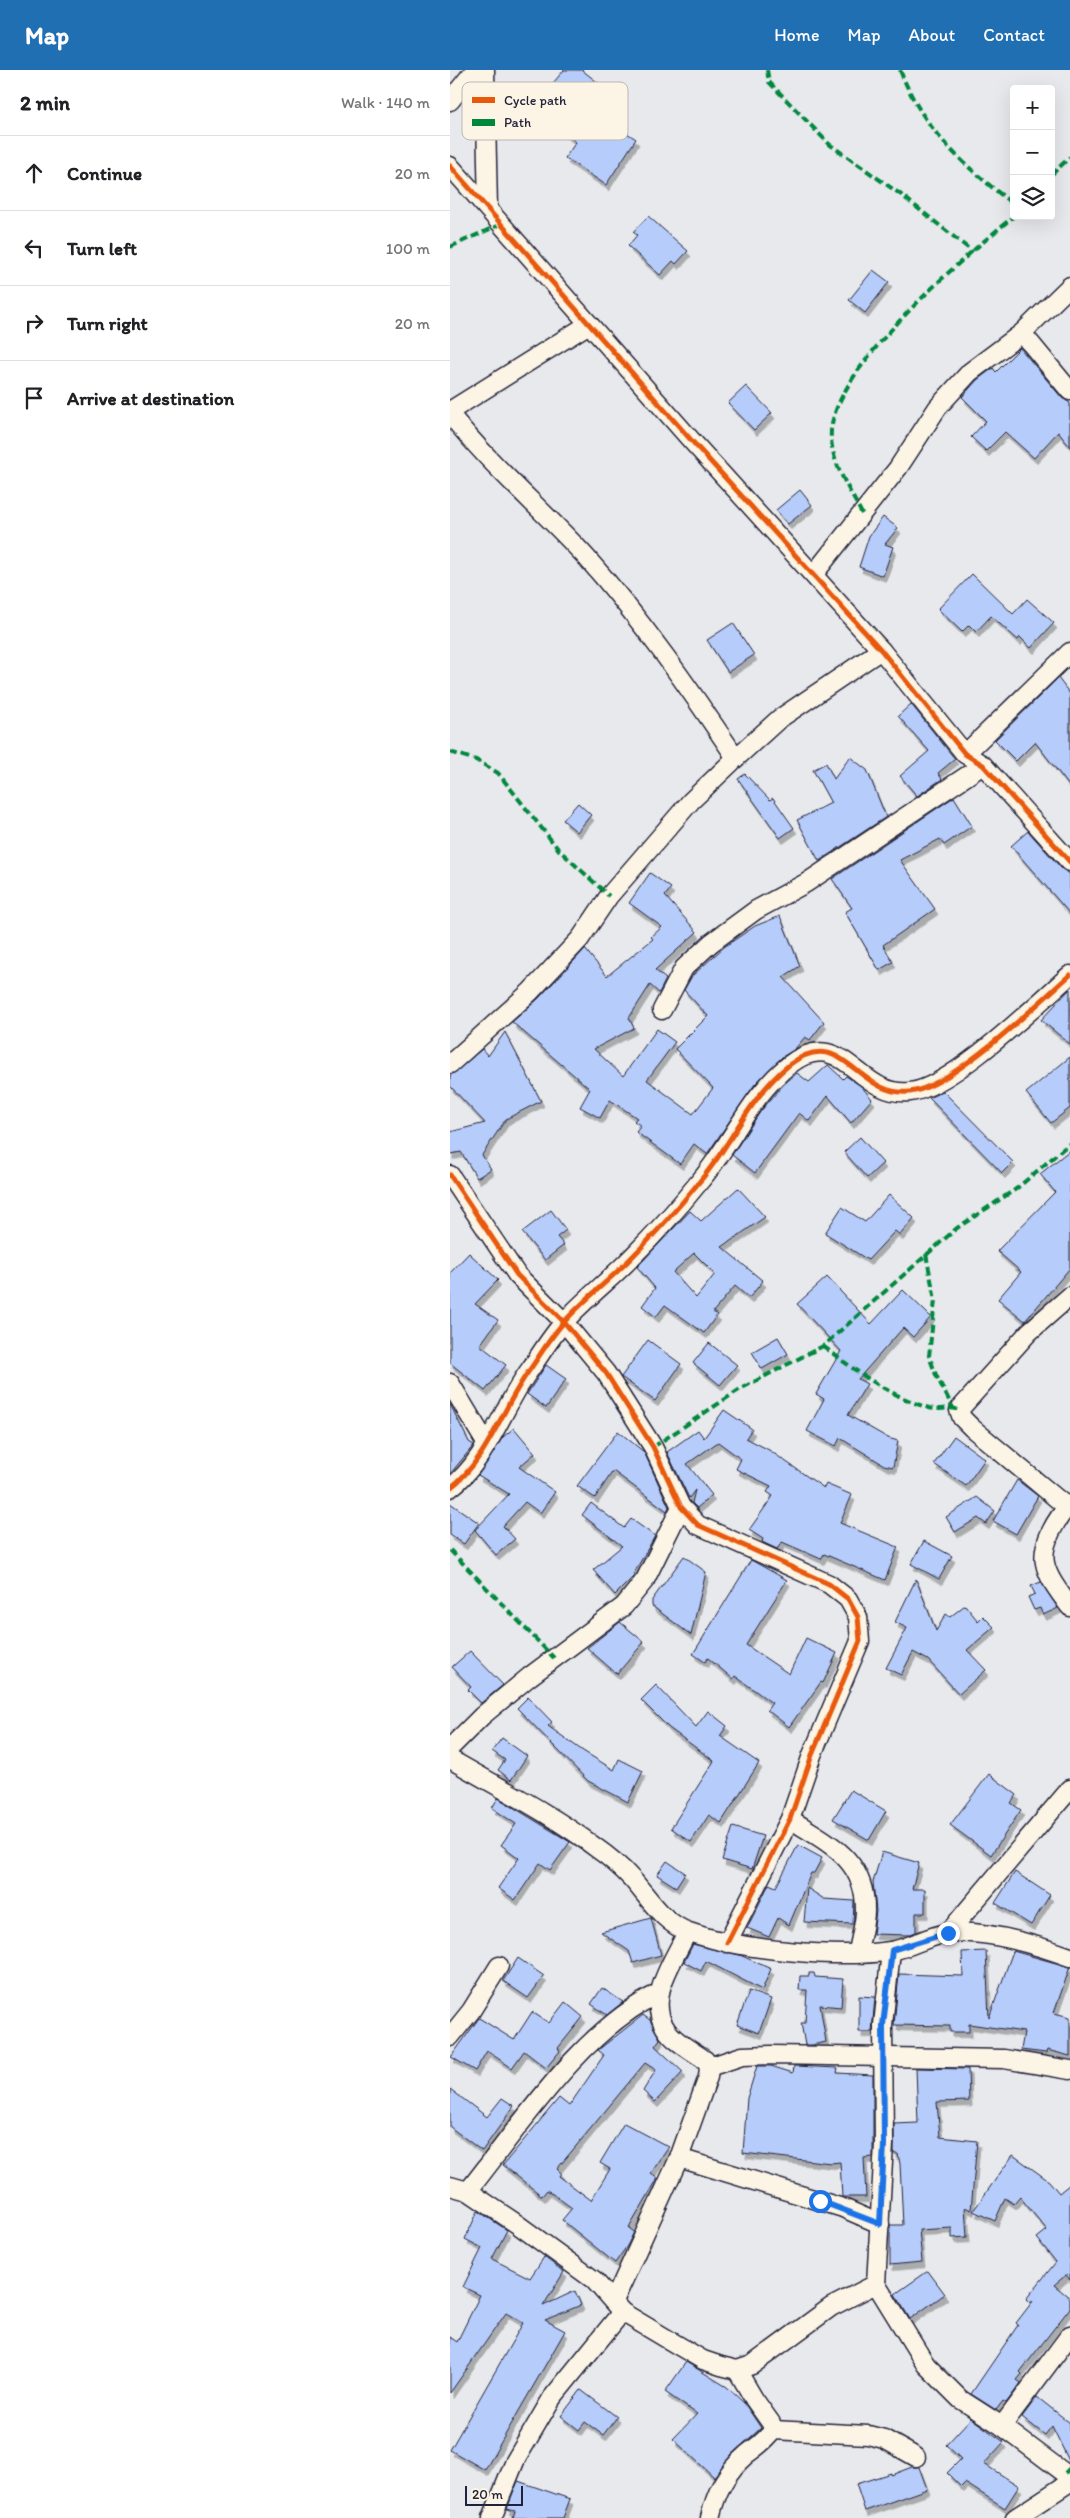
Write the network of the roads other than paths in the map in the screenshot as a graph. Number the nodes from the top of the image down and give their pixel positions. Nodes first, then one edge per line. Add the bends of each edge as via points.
1 (475, 70) edge
2 (465, 82) edge
3 (462, 86) edge
4 (450, 101) edge
5 (487, 140) edge
6 (450, 166) edge
7 (488, 209) junction
8 (1070, 286) edge
9 (589, 324) junction
10 (1022, 333) junction
11 (1070, 391) edge
12 (450, 412) edge
13 (814, 574) junction
14 (881, 650) junction
15 (1070, 652) edge
16 (965, 754) junction
17 (736, 758) junction
18 (983, 765) junction
19 (1070, 862) edge
20 (1070, 975) edge
21 (662, 1010) dead end
22 (450, 1064) edge
23 (450, 1175) edge
24 (1070, 1296) edge
25 (564, 1322) junction
26 (450, 1383) edge
27 (486, 1444) junction
28 (450, 1488) edge
29 (1068, 1505) edge
30 (681, 1507) junction
31 (1070, 1607) edge
32 (450, 1748) edge
33 (450, 1759) edge
34 (1070, 1789) edge
35 (790, 1819) junction
36 (687, 1932) junction
37 (948, 1933) junction
38 (727, 1942) junction
39 (892, 1950) junction
40 (858, 1952) junction
41 (1070, 1957) edge
42 (499, 1966) dead end
43 (659, 1993) junction
44 (450, 2037) edge
45 (884, 2057) junction
46 (709, 2067) junction
47 (1070, 2070) edge
48 (679, 2158) junction
49 (450, 2186) edge
50 (468, 2192) junction
51 (880, 2224) junction
52 (876, 2284) junction
53 (618, 2307) junction
54 (1070, 2335) edge
55 (737, 2370) junction
56 (1002, 2426) junction
57 (773, 2430) junction
58 (916, 2458) dead end
59 (1070, 2477) edge
60 (1070, 2482) edge
61 (492, 2518) edge
62 (710, 2518) edge
63 (1016, 2518) edge

1 - 2 street
3 - 4 street
5 - 7 street
6 - 7 street
7 - 9 street
8 - 10 street
9 - 12 street
9 - 13 street
10 - 11 street
10 - 13 street via 970,372 938,407 898,468
12 - 17 street via 477,448 585,556 673,668
13 - 14 street
14 - 16 street
14 - 17 street via 779,719
15 - 16 street
16 - 18 street
17 - 22 street via 691,802 609,896 580,939 530,992
18 - 19 street
18 - 21 street via 806,883 756,910 711,943 684,968
20 - 25 street via 955,1072 922,1090 909,1092 872,1084 829,1052 815,1052 789,1065 747,1111 703,1179 632,1258
23 - 25 street via 517,1275
24 - 29 street via 1029,1332 960,1410 962,1418 972,1428
25 - 27 street via 522,1380
25 - 30 street via 606,1373 653,1447
26 - 27 street
27 - 28 street via 463,1479
29 - 31 street via 1048,1537 1045,1562 1054,1584
30 - 32 street via 645,1580 624,1606 529,1677
30 - 35 street via 698,1525 830,1584 848,1599 858,1618 860,1641 812,1755
33 - 36 street via 595,1846 630,1877 664,1917
34 - 37 street
35 - 38 street
35 - 40 street via 821,1838 853,1864 863,1888 865,1911
36 - 38 street
36 - 43 street
37 - 39 street
37 - 41 street via 1004,1938 1038,1945
38 - 40 street via 810,1953
39 - 40 street
39 - 45 street via 883,2025
42 - 44 street via 471,2011
43 - 46 street via 658,2008 666,2029 705,2060
43 - 50 street via 625,2012 579,2054
45 - 46 street via 742,2056
45 - 47 street via 1004,2059
45 - 51 street
46 - 48 street
48 - 51 street via 843,2208
48 - 53 street
49 - 50 street
50 - 53 street via 594,2280
51 - 52 street
52 - 55 street via 831,2307 752,2365
52 - 56 street via 926,2365 960,2399
53 - 55 street via 703,2360
53 - 61 street via 552,2398 515,2461
54 - 56 street
55 - 57 street
56 - 59 street
57 - 58 street via 884,2438
57 - 62 street via 725,2477 715,2497
60 - 63 street

